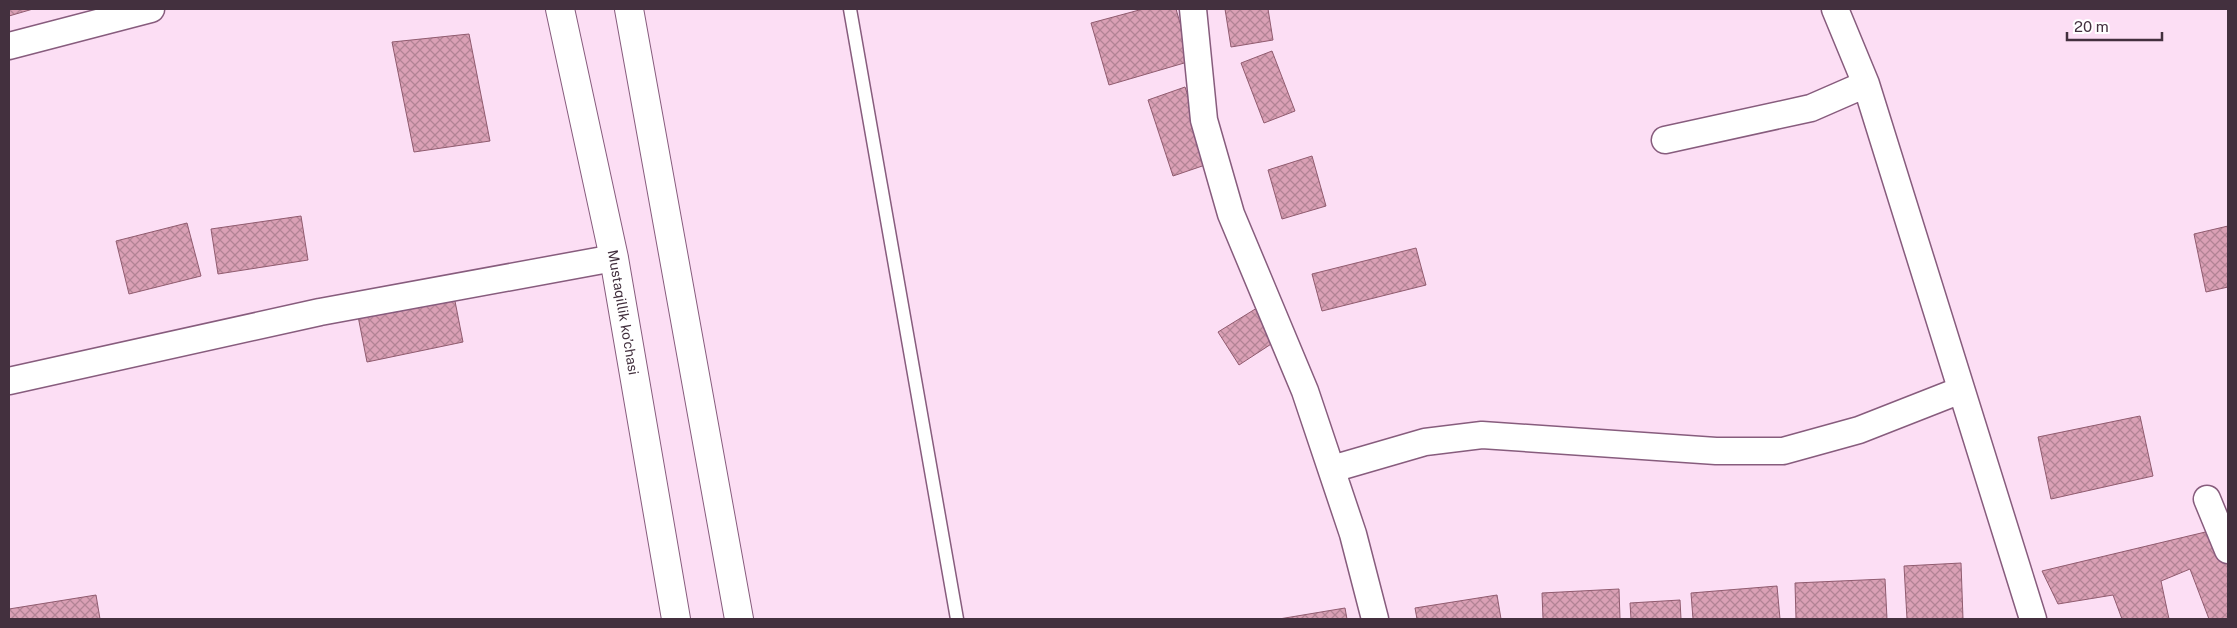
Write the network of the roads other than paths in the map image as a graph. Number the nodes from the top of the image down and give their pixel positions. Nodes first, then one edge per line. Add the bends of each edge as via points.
1 (151, 9) edge
2 (560, 9) edge
3 (629, 9) edge
4 (850, 9) edge
5 (1193, 9) edge
6 (1835, 9) edge
7 (9, 46) edge
8 (1866, 84) junction
9 (1665, 140) dead end
10 (614, 258) junction
11 (9, 381) edge
12 (1962, 390) junction
13 (1332, 469) junction
14 (2207, 499) dead end
15 (2228, 550) edge
16 (676, 619) edge
17 (739, 619) edge
18 (957, 619) edge
19 (1375, 619) edge
20 (2033, 619) edge

1 - 7 street
2 - 10 main road, Mustaqillik ko’chasi
3 - 17 main road
4 - 18 lane
5 - 13 street via 1204,120 1232,214 1305,391
6 - 8 street
8 - 9 street via 1812,108
8 - 12 street
10 - 11 street via 320,312
10 - 16 main road, Mustaqillik ko’chasi
12 - 13 street via 1859,430 1783,451 1716,451 1482,435 1425,442
12 - 20 street
13 - 19 street
14 - 15 street

